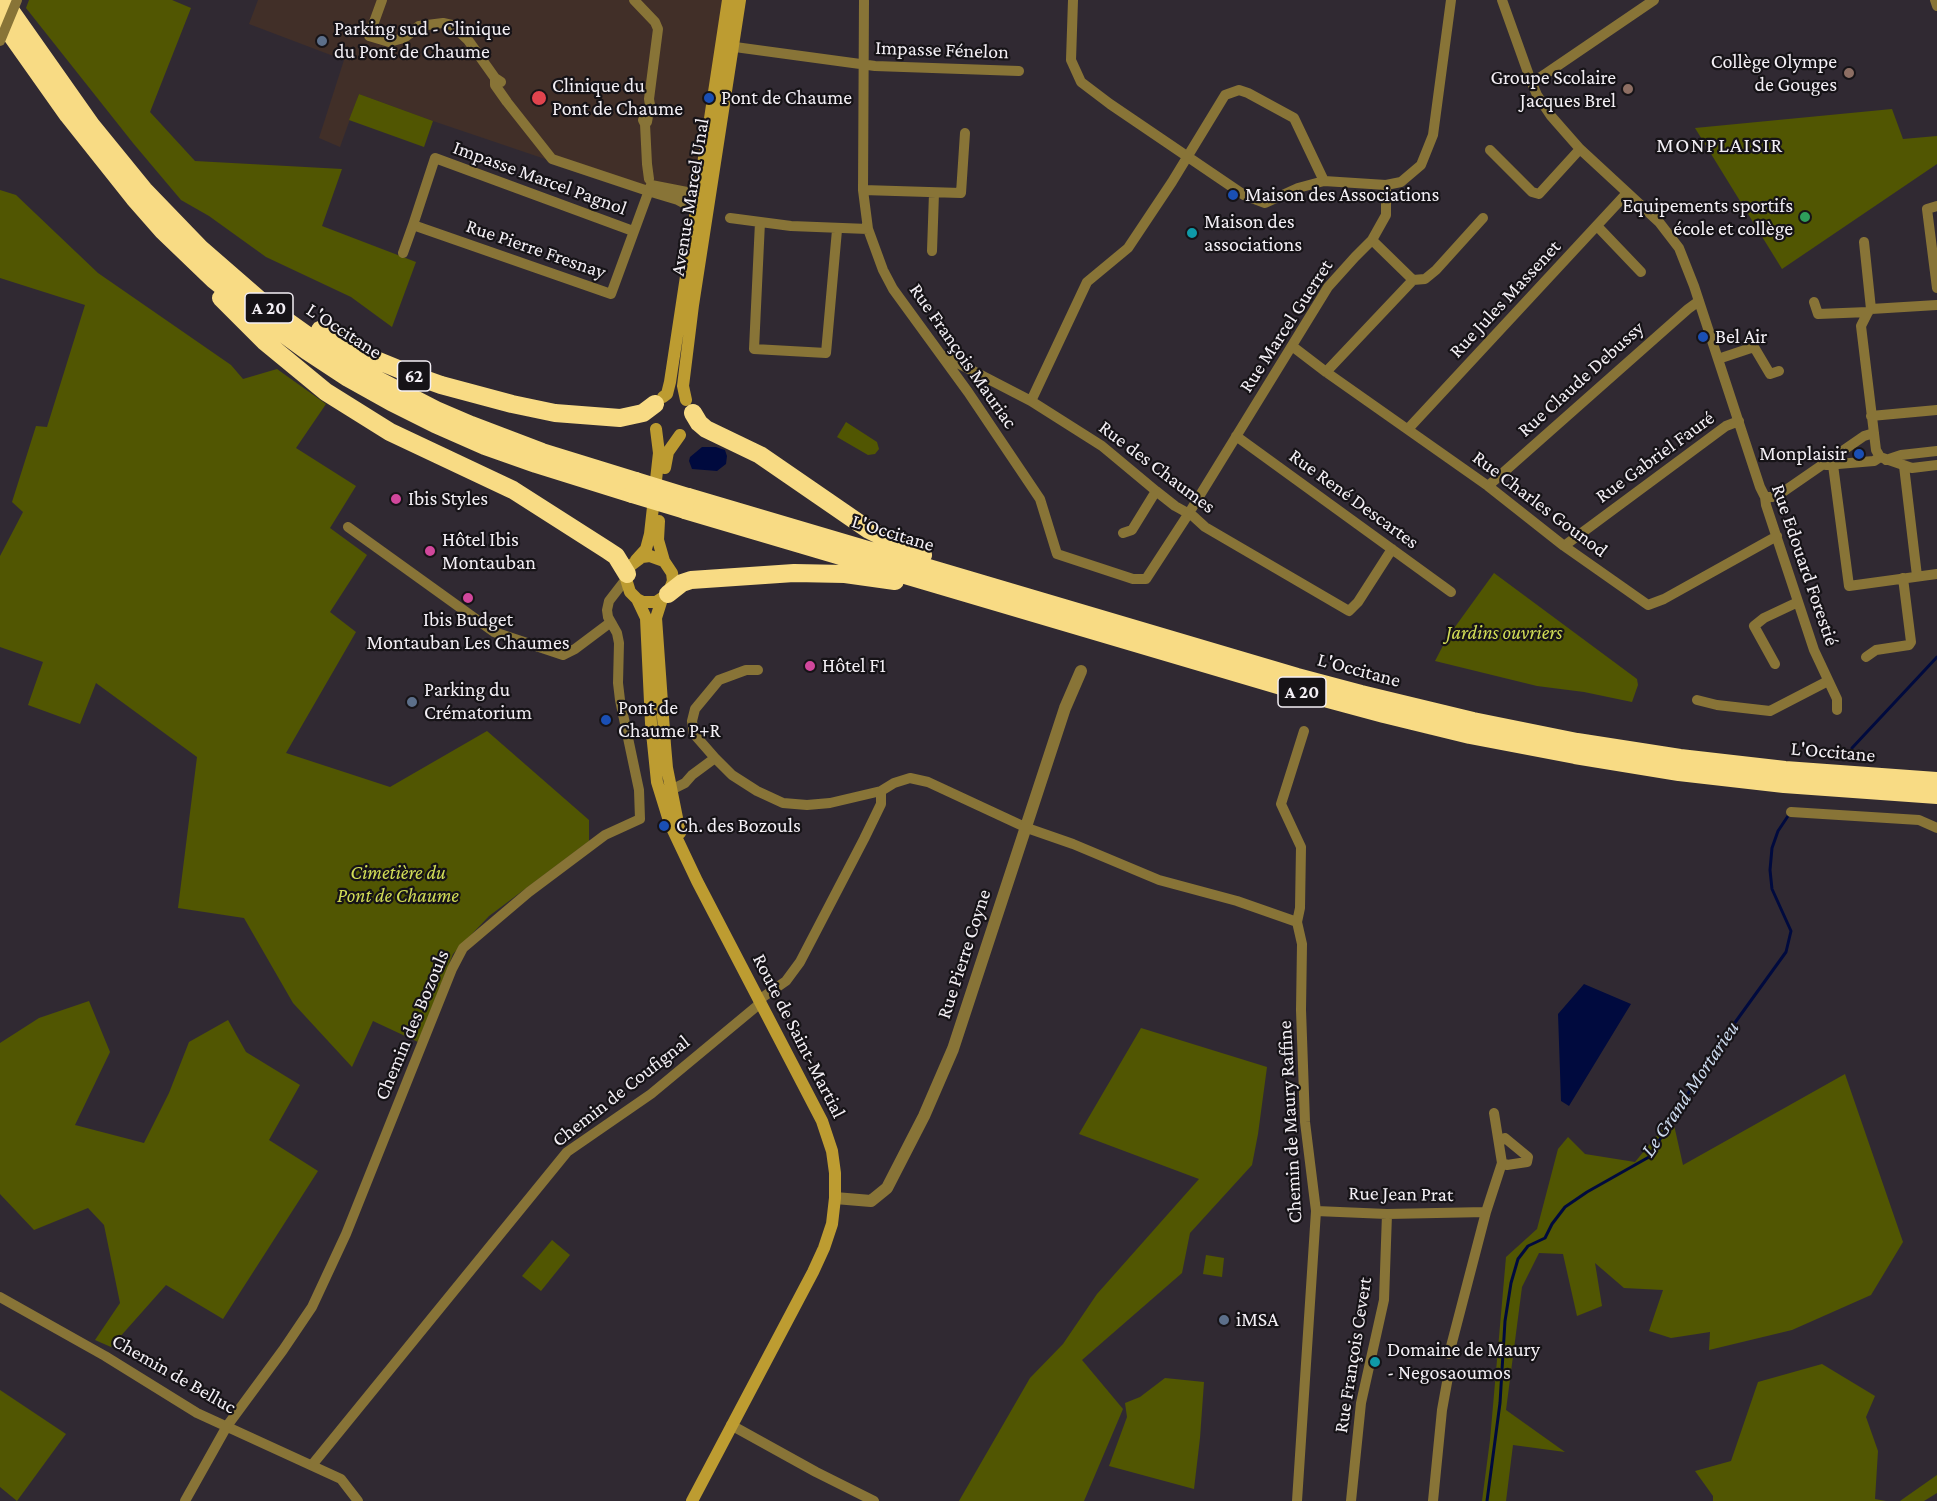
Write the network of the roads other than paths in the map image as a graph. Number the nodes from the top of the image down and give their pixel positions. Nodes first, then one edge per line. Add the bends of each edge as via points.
1 (3, 0) edge
2 (17, 0) edge
3 (382, 0) edge
4 (634, 0) edge
5 (729, 0) edge
6 (740, 0) edge
7 (864, 0) edge
8 (1073, 0) edge
9 (1451, 0) edge
10 (1502, 0) edge
11 (1654, 0) edge
12 (1935, 0) edge
13 (1937, 6) edge
14 (0, 19) edge
15 (0, 41) edge
16 (733, 47) junction
17 (864, 65) junction
18 (1018, 71) dead end
19 (1531, 81) junction
20 (964, 133) dead end
21 (1580, 149) junction
22 (1490, 150) dead end
23 (1188, 156) junction
24 (1324, 181) junction
25 (646, 185) junction
26 (1386, 185) junction
27 (863, 190) junction
28 (934, 193) junction
29 (1627, 193) junction
30 (696, 194) junction
31 (1937, 206) edge
32 (695, 215) junction
33 (730, 218) dead end
34 (1483, 218) dead end
35 (760, 222) junction
36 (412, 225) junction
37 (1598, 227) junction
38 (868, 229) junction
39 (837, 230) junction
40 (164, 231) junction
41 (633, 231) junction
42 (1372, 240) junction
43 (1864, 242) dead end
44 (200, 249) junction
45 (932, 251) dead end
46 (403, 254) dead end
47 (1641, 272) dead end
48 (1413, 280) junction
49 (1937, 285) edge
50 (1699, 301) junction
51 (1814, 302) dead end
52 (693, 304) junction
53 (1937, 305) edge
54 (1870, 311) junction
55 (1292, 345) junction
56 (942, 355) junction
57 (1718, 359) junction
58 (1779, 371) dead end
59 (1326, 372) junction
60 (659, 400) junction
61 (1031, 401) junction
62 (689, 406) junction
63 (1937, 410) edge
64 (1871, 416) junction
65 (1739, 421) junction
66 (656, 429) junction
67 (1408, 429) junction
68 (1874, 434) junction
69 (680, 435) junction
70 (1236, 436) junction
71 (1937, 451) edge
72 (1883, 458) junction
73 (1833, 465) junction
74 (1937, 465) edge
75 (1904, 466) junction
76 (1817, 468) junction
77 (1488, 486) junction
78 (634, 488) junction
79 (1156, 491) junction
80 (1765, 497) junction
81 (1189, 513) junction
82 (348, 527) dead end
83 (1123, 533) dead end
84 (1777, 536) junction
85 (1564, 546) junction
86 (1392, 549) junction
87 (664, 561) junction
88 (629, 571) junction
89 (1937, 574) edge
90 (1917, 576) junction
91 (1903, 578) junction
92 (986, 592) junction
93 (1451, 592) dead end
94 (665, 597) junction
95 (636, 598) junction
96 (1798, 602) junction
97 (608, 605) junction
98 (612, 624) junction
99 (1866, 657) dead end
100 (1775, 664) dead end
101 (758, 670) dead end
102 (1081, 671) dead end
103 (1828, 681) junction
104 (1697, 700) dead end
105 (1837, 710) dead end
106 (651, 723) junction
107 (1304, 731) dead end
108 (715, 758) junction
109 (667, 768) junction
110 (692, 775) junction
111 (1937, 781) edge
112 (671, 790) junction
113 (881, 791) junction
114 (1937, 795) edge
115 (1791, 812) dead end
116 (1027, 828) junction
117 (1937, 828) edge
118 (685, 854) junction
119 (1297, 922) junction
120 (760, 1001) junction
121 (1494, 1113) dead end
122 (1499, 1142) junction
123 (1502, 1163) junction
124 (835, 1198) junction
125 (1316, 1210) junction
126 (1486, 1212) junction
127 (1387, 1214) junction
128 (0, 1297) edge
129 (1449, 1354) dead end
130 (1448, 1377) dead end
131 (731, 1425) junction
132 (227, 1426) junction
133 (312, 1465) junction
134 (185, 1501) edge
135 (358, 1501) edge
136 (692, 1501) edge
137 (874, 1501) edge
138 (1297, 1501) edge
139 (1351, 1501) edge
140 (1433, 1501) edge

1 - 44 highway, L'Occitane / A 20 via 91,124 144,190
2 - 15 street, bridge
3 - 25 street via 369,36 389,42 404,38 419,26 452,25 468,40 495,78 495,85 552,159 625,184
4 - 25 street via 658,29 645,124
5 - 16 street via 727,44
5 - 30 main road, Avenue Marcel Unal
6 - 16 main road, Avenue Marcel Unal
7 - 17 street, Rue François Mauriac
8 - 23 street via 1071,60 1081,82
9 - 26 street via 1433,135 1425,160 1401,182
10 - 19 street, Rue Edouard Forestié
11 - 19 street
12 - 13 street
14 - 40 highway, L'Occitane / A 20 via 92,147
16 - 17 street, Impasse Fénelon
16 - 52 main road, Avenue Marcel Unal
17 - 18 street, Impasse Fénelon
17 - 27 street, Rue François Mauriac
19 - 21 street, Rue Edouard Forestié via 1551,116
20 - 28 street via 962,193
21 - 22 street via 1539,194 1532,192
21 - 29 street, Rue Edouard Forestié
23 - 24 street via 1244,195 1265,202
23 - 24 street via 1220,103 1229,93 1239,90 1294,118
23 - 61 street via 1128,248 1087,282
24 - 26 street
25 - 30 street
25 - 32 street via 685,202
25 - 41 street, Rue Pierre Fresnay
26 - 42 street, Rue Marcel Guerret via 1386,215
27 - 28 street
27 - 38 street, Rue François Mauriac
28 - 45 street
29 - 37 street, Rue Jules Massenet
29 - 50 street, Rue Edouard Forestié via 1659,222 1679,248
30 - 32 main road, Avenue Marcel Unal
30 - 52 street via 705,207
31 - 49 street via 1928,209
32 - 60 main road, Avenue Marcel Unal via 670,382 667,394
33 - 35 street
34 - 48 street via 1436,270 1425,279
35 - 39 street
35 - 39 street via 754,349 826,354
36 - 41 street, Rue Pierre Fresnay via 611,294
36 - 41 street, Impasse Marcel Pagnol via 435,158
36 - 46 street
37 - 47 street
37 - 67 street, Rue Jules Massenet
38 - 39 street
38 - 56 street, Rue François Mauriac via 893,289
40 - 78 highway, L'Occitane / A 20 via 214,280 259,316 307,351 391,402 485,446 536,464
40 - 88 highway via 193,271 295,368 326,392 390,432 513,490 616,556
42 - 48 street
42 - 55 street, Rue Marcel Guerret via 1328,287
43 - 54 street
44 - 60 highway, 62 via 327,335 432,382 512,404 576,415 633,417
44 - 78 highway, L'Occitane / A 20 via 269,308 374,378 471,425
48 - 59 street
50 - 57 street, Rue Edouard Forestié
50 - 77 street, Rue Claude Debussy
51 - 54 street via 1818,314
52 - 62 main road, Avenue Marcel Unal via 683,386
53 - 54 street
54 - 64 street via 1861,326
55 - 59 street, Rue Charles Gounod
55 - 70 street, Rue Marcel Guerret
56 - 61 street, Rue des Chaumes
56 - 81 street, Rue François Mauriac via 1040,499 1058,554 1133,579 1146,579
57 - 58 street via 1754,347 1770,374
57 - 65 street, Rue Edouard Forestié
59 - 67 street, Rue Charles Gounod
60 - 62 main road via 675,395
60 - 66 main road via 652,416
61 - 79 street, Rue des Chaumes via 1102,446
62 - 69 main road via 690,426
62 - 92 highway via 706,429 760,455 869,530 955,567
63 - 64 street
64 - 68 street
65 - 80 street, Rue Edouard Forestié
65 - 85 street, Rue Gabriel Fauré via 1726,426
66 - 69 main road via 667,436
66 - 88 main road via 659,453 650,534 646,549
67 - 77 street, Rue Charles Gounod
68 - 72 street via 1876,450
68 - 76 street via 1864,436
69 - 87 main road via 666,460 658,540
70 - 81 street, Rue Marcel Guerret
70 - 86 street, Rue René Descartes
71 - 72 street
72 - 73 street
72 - 75 street
73 - 76 street
73 - 91 street via 1849,586
74 - 75 street
75 - 90 street
76 - 80 street via 1780,494
77 - 85 street, Rue Charles Gounod
78 - 92 highway, L'Occitane / A 20, bridge
79 - 81 street, Rue des Chaumes
79 - 83 street via 1132,530
80 - 84 street, Rue Edouard Forestié
81 - 86 street, Rue des Chaumes via 1205,527 1349,611
82 - 98 street via 494,632 563,655
84 - 85 street, Rue Charles Gounod via 1648,605
84 - 96 street, Rue Edouard Forestié
86 - 93 street, Rue René Descartes
87 - 88 main road via 650,556
87 - 94 main road via 672,573 672,588
88 - 95 main road via 627,586
88 - 97 street
89 - 90 street
90 - 91 street
91 - 99 street via 1911,642 1876,650
92 - 94 highway via 938,592 891,580 819,572 691,580
92 - 111 highway, L'Occitane / A 20 via 1360,694 1577,742 1785,770
92 - 114 highway, L'Occitane / A 20 via 1295,690 1470,735 1679,772
94 - 95 main road via 650,603
94 - 109 main road, Route de Saint-Martial via 656,618
95 - 97 street via 616,599
95 - 106 main road, Route de Saint-Martial via 646,618
96 - 100 street via 1754,626
96 - 103 street, Rue Edouard Forestié
97 - 98 street, Chemin des Bozouls
98 - 132 street, Chemin des Bozouls via 619,643 619,693 639,790 640,819 605,835 463,948 312,1307
101 - 108 street via 746,670 720,680 695,709 694,734
102 - 116 street, Rue Pierre Coyne via 1065,708
103 - 104 street via 1770,711
103 - 105 street, Rue Edouard Forestié via 1837,699
106 - 112 main road via 662,782
106 - 118 main road, Route de Saint-Martial via 657,782 670,824
107 - 119 street, Chemin de Maury Raffine via 1281,804 1300,847
108 - 110 street
108 - 113 street via 732,775 783,803 830,803
109 - 110 street via 676,777
109 - 112 main road, Route de Saint-Martial
110 - 112 street
112 - 118 main road, Route de Saint-Martial
113 - 116 street via 910,778 928,782
113 - 120 street, Chemin de Coufignal via 880,804 864,839 800,962 786,981
115 - 117 street via 1919,820
116 - 119 street via 1159,880
116 - 124 street, Rue Pierre Coyne via 953,1049 887,1188 871,1201
118 - 120 main road, Route de Saint-Martial
119 - 125 street, Chemin de Maury Raffine via 1302,944 1305,1122
120 - 124 main road, Route de Saint-Martial via 822,1121 832,1151
120 - 133 street, Chemin de Coufignal via 651,1094 567,1152
121 - 122 street
122 - 123 street
122 - 123 street via 1505,1138 1528,1157 1527,1162
123 - 126 street
124 - 131 main road, Route de Saint-Martial via 824,1248
125 - 127 street, Rue Jean Prat
125 - 138 street, Chemin de Maury Raffine
126 - 127 street, Rue Jean Prat
126 - 129 street
127 - 139 street, Rue François Cevert via 1384,1300 1361,1403
128 - 132 street, Chemin de Belluc via 197,1413
130 - 140 street
131 - 136 main road, Route de Saint-Martial
131 - 137 street
132 - 133 street, Chemin de Belluc
132 - 134 street, Chemin des Bozouls
133 - 135 street, Chemin de Belluc via 341,1479

